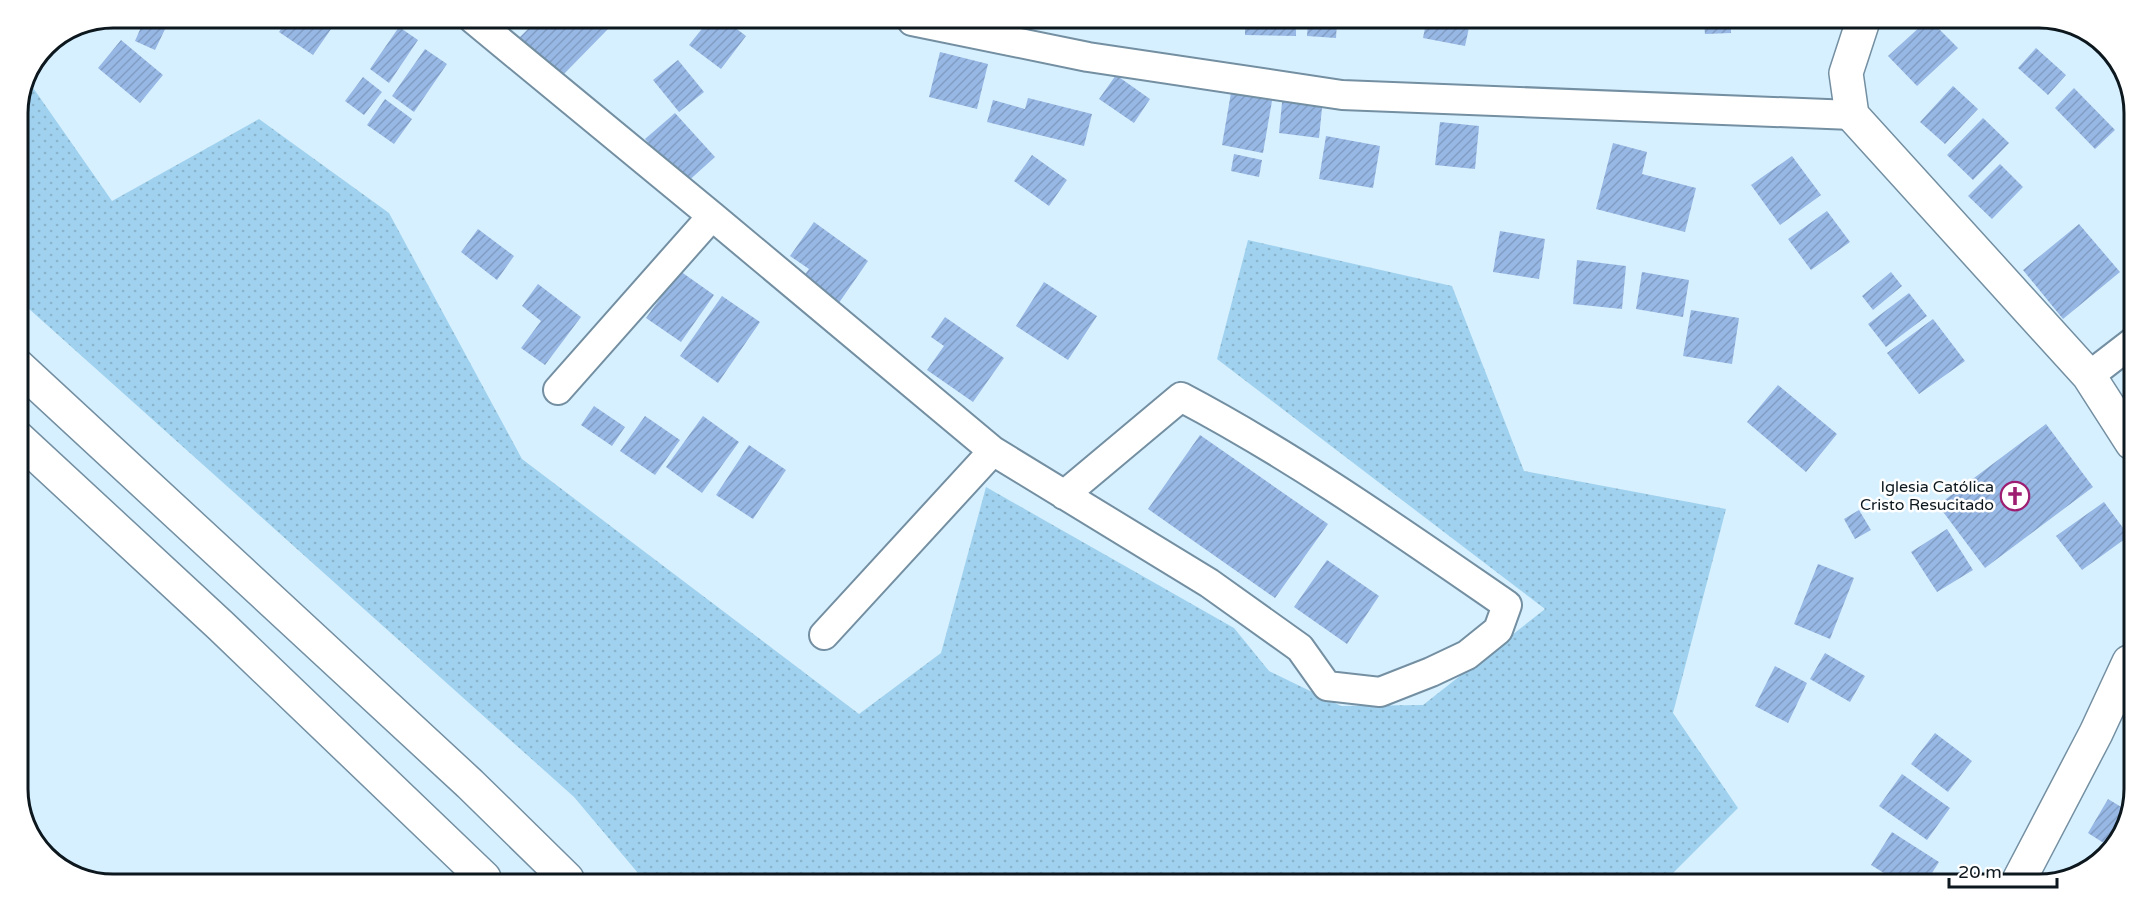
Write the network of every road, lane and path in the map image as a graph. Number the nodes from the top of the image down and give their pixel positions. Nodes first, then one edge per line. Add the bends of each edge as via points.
1 (484, 28) edge
2 (946, 28) edge
3 (1861, 28) edge
4 (1852, 115) junction
5 (712, 216) junction
6 (2124, 349) edge
7 (29, 376) edge
8 (2089, 376) junction
9 (558, 390) dead end
10 (2124, 431) edge
11 (29, 448) edge
12 (993, 451) junction
13 (1064, 495) junction
14 (824, 635) dead end
15 (2124, 673) edge
16 (480, 874) edge
17 (562, 874) edge
18 (2022, 874) edge

1 - 5 street
2 - 4 street via 1088,57 1342,95
3 - 4 main road via 1846,73
4 - 8 main road
5 - 9 street
5 - 12 street
6 - 8 street
7 - 17 main road via 470,784
8 - 10 main road
11 - 16 main road
12 - 13 street
12 - 14 street
13 - 13 street via 1209,583 1300,648 1327,686 1380,692 1431,672 1467,655 1498,630 1507,605 1240,429 1181,397
15 - 18 main road

